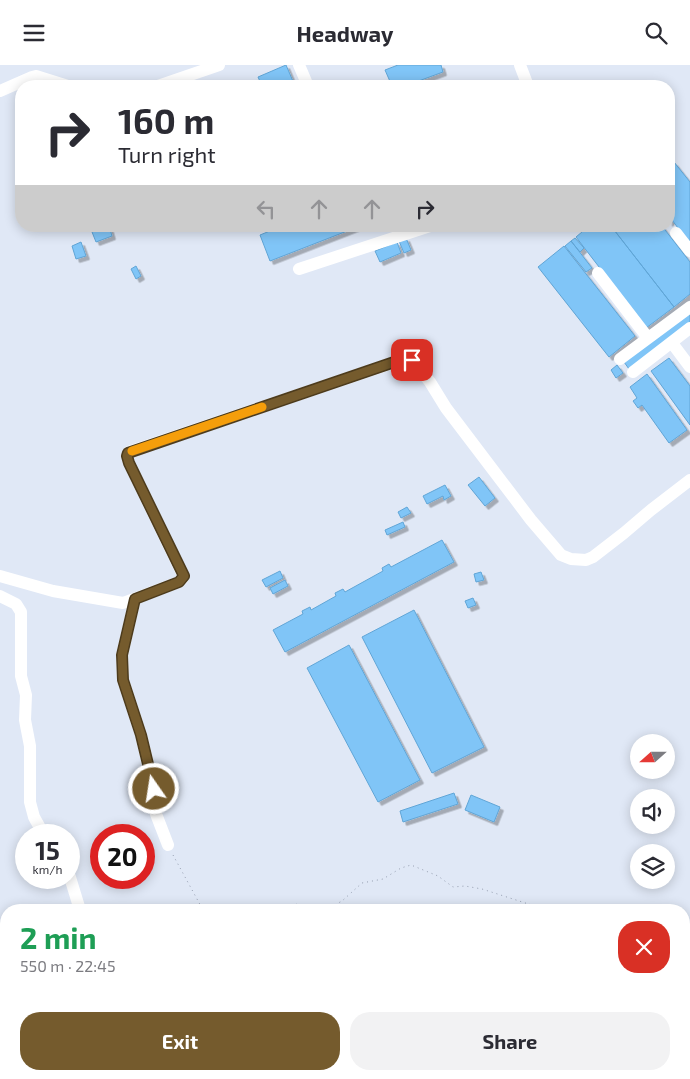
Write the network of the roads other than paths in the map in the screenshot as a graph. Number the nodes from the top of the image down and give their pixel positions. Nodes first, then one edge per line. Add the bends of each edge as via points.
1 (219, 65) edge
2 (299, 65) edge
3 (520, 65) edge
4 (25, 80) edge
5 (49, 80) edge
6 (175, 80) edge
7 (305, 80) edge
8 (526, 80) edge
9 (15, 84) edge
10 (0, 91) edge
11 (412, 232) edge
12 (676, 233) dead end
13 (690, 251) edge
14 (299, 269) dead end
15 (598, 273) dead end
16 (690, 307) edge
17 (690, 329) edge
18 (648, 338) junction
19 (672, 343) junction
20 (620, 359) dead end
21 (690, 367) edge
22 (633, 373) dead end
23 (690, 481) edge
24 (0, 576) edge
25 (0, 596) edge
26 (135, 599) junction
27 (38, 824) edge
28 (168, 845) road end
29 (74, 889) edge
30 (78, 904) edge

1 - 6 street
2 - 7 street
3 - 8 street
4 - 5 street via 36,76
9 - 10 street
11 - 14 street
12 - 13 street
15 - 18 street
16 - 18 street
17 - 19 street
18 - 20 street
19 - 21 street
19 - 22 street
23 - 26 street via 593,557 586,560 561,555 490,467 418,366 406,358 129,452 129,463 184,576 179,582
24 - 26 street via 86,598 123,603
25 - 27 street via 16,604 21,612 21,676 26,695 24,715 30,746 30,802
26 - 28 street via 122,655 123,680 141,735 154,789 156,813
29 - 30 street

